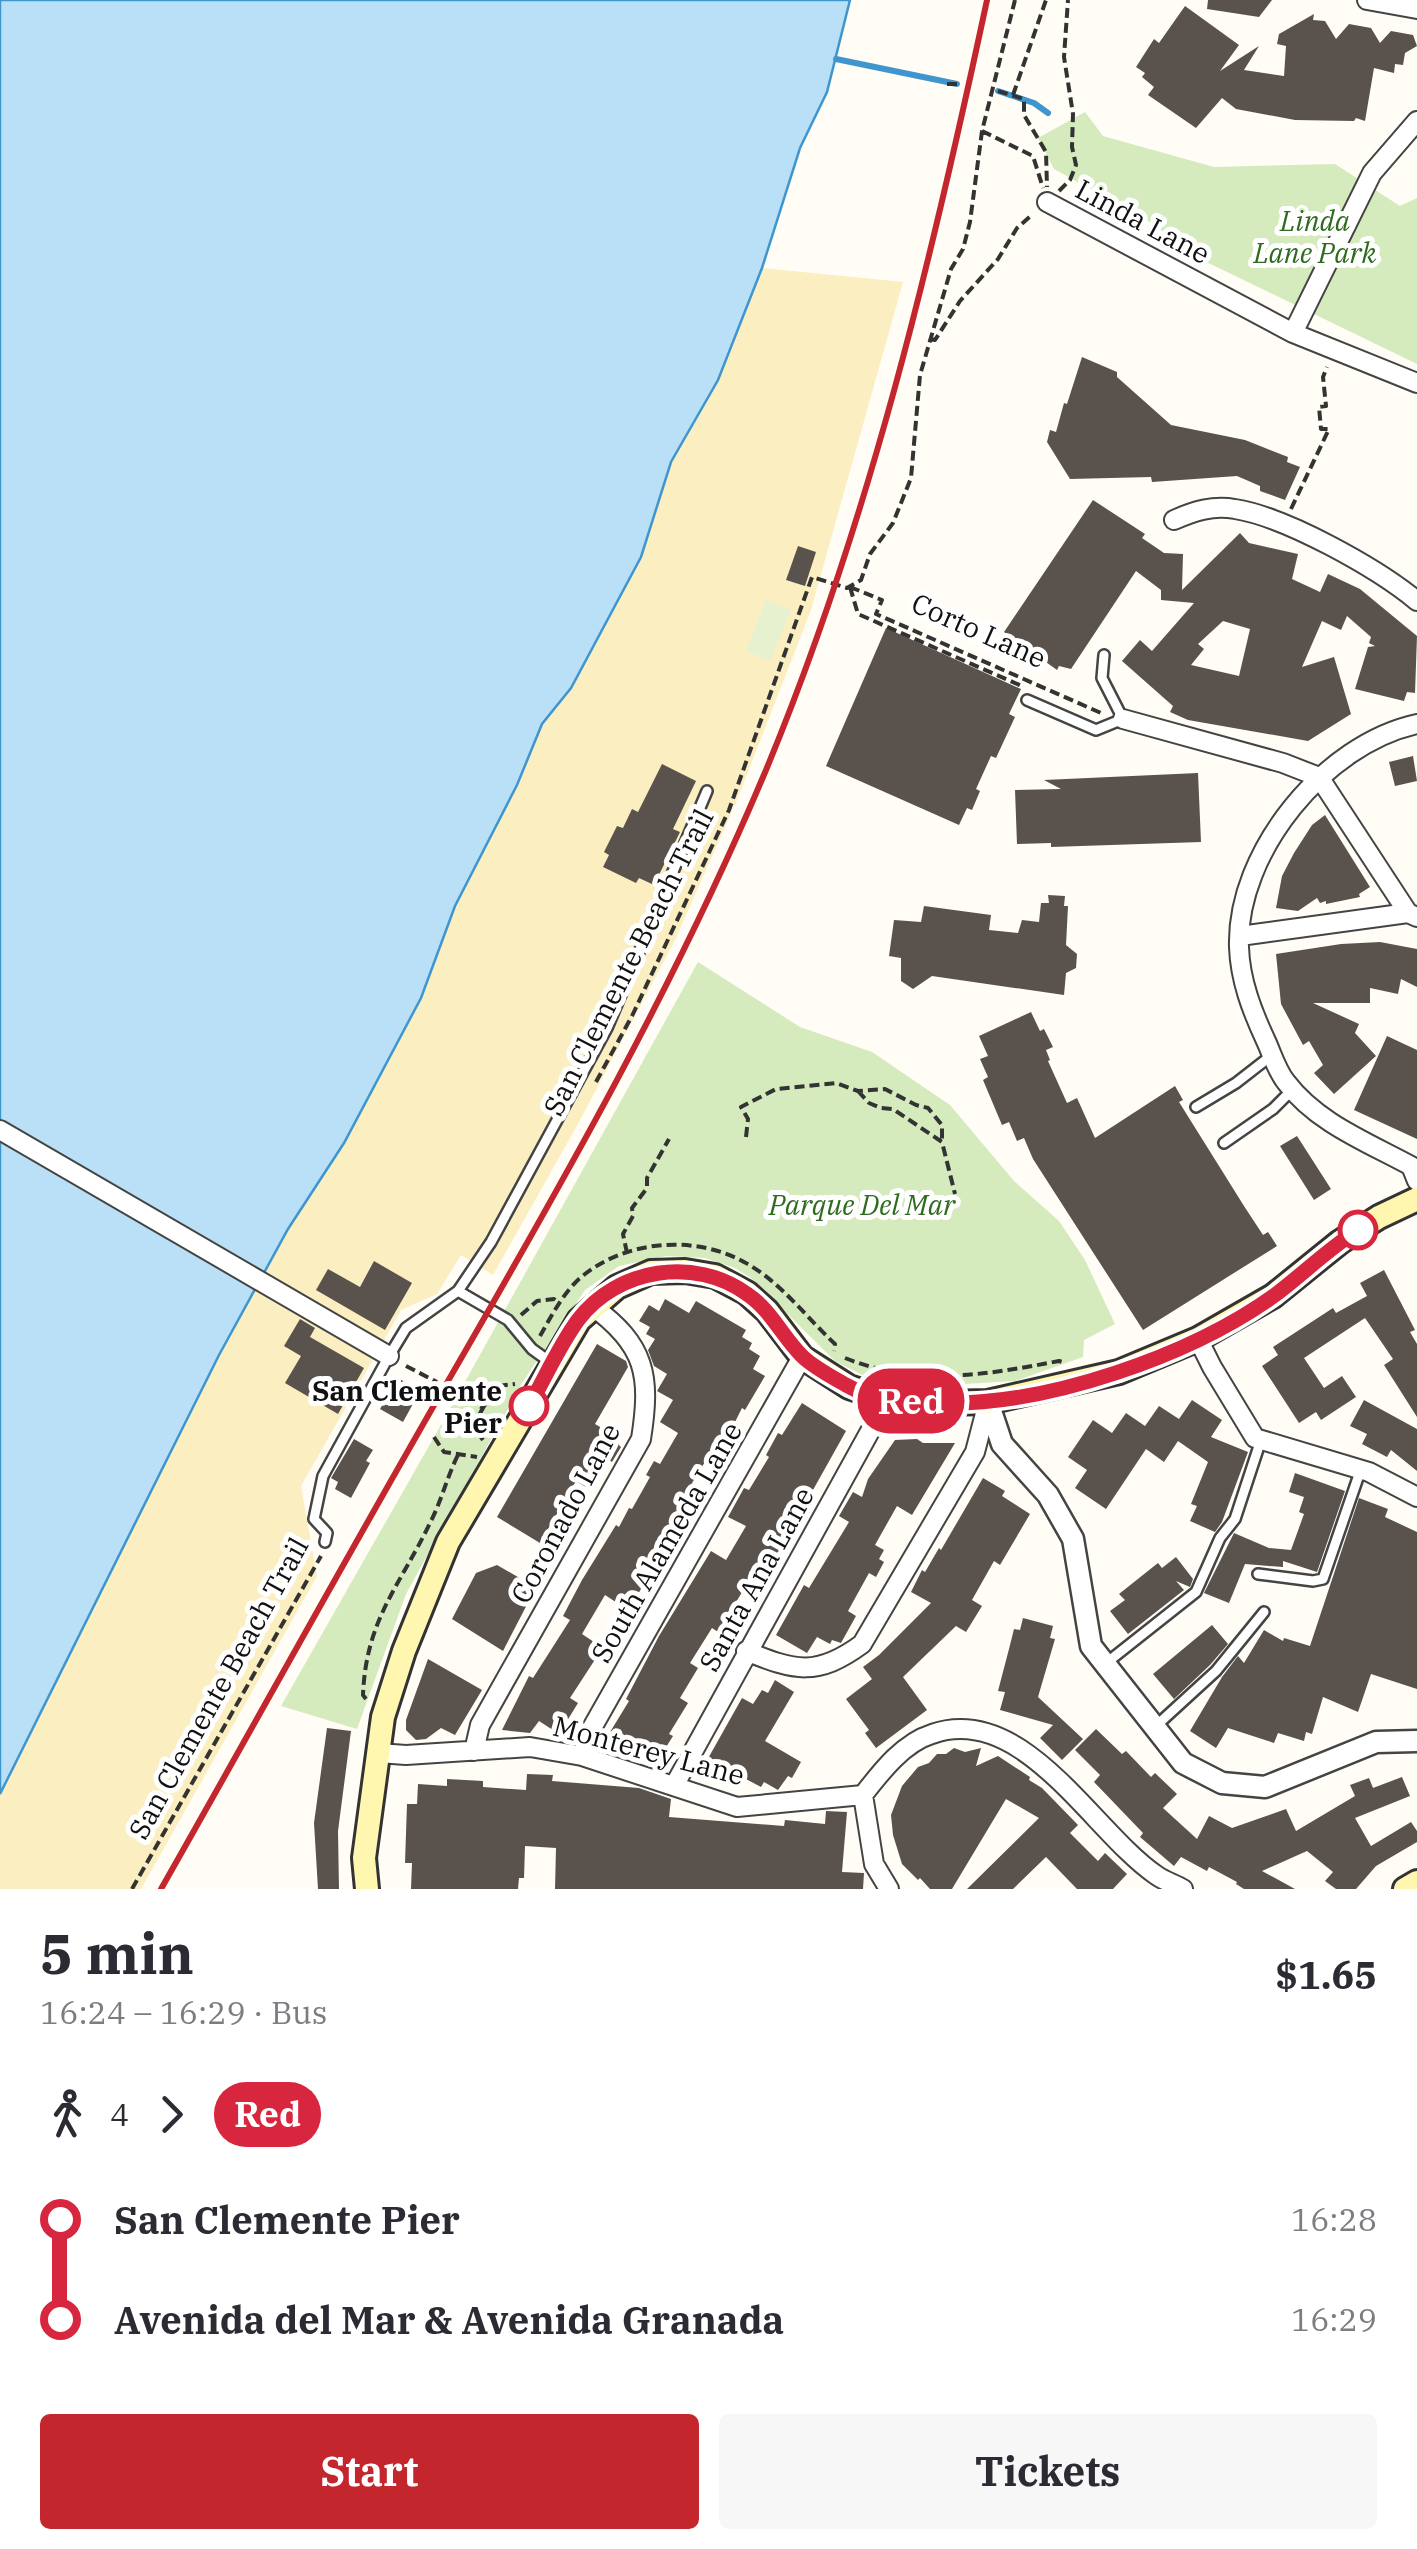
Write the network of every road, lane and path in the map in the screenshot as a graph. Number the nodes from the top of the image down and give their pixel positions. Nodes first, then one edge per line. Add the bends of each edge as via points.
1 (1015, 0) edge
2 (1046, 0) edge
3 (1068, 0) edge
4 (1367, 0) edge
5 (1417, 10) edge
6 (948, 84) dead end
7 (957, 84) dead end
8 (998, 91) dead end
9 (1013, 96) junction
10 (1417, 121) edge
11 (982, 131) junction
12 (1047, 202) junction
13 (1293, 333) junction
14 (931, 340) junction
15 (1322, 376) dead end
16 (1417, 383) edge
17 (1174, 520) dead end
18 (1283, 525) junction
19 (850, 587) junction
20 (1417, 601) edge
21 (1104, 655) dead end
22 (1040, 694) dead end
23 (1026, 700) dead end
24 (1123, 719) junction
25 (1417, 724) edge
26 (1319, 777) junction
27 (707, 792) dead end
28 (1412, 915) edge
29 (1240, 936) junction
30 (1272, 1055) junction
31 (596, 1081) dead end
32 (1293, 1089) junction
33 (858, 1090) junction
34 (902, 1098) junction
35 (916, 1105) junction
36 (1196, 1107) dead end
37 (894, 1109) junction
38 (911, 1119) junction
39 (0, 1130) edge
40 (746, 1137) dead end
41 (670, 1140) dead end
42 (942, 1142) junction
43 (1224, 1143) dead end
44 (1417, 1181) edge
45 (955, 1194) dead end
46 (1417, 1198) edge
47 (627, 1252) dead end
48 (458, 1291) junction
49 (554, 1299) dead end
50 (592, 1306) junction
51 (525, 1310) dead end
52 (1198, 1339) junction
53 (802, 1357) junction
54 (394, 1359) junction
55 (553, 1364) junction
56 (437, 1382) dead end
57 (497, 1386) dead end
58 (454, 1392) dead end
59 (882, 1398) junction
60 (988, 1402) junction
61 (483, 1408) junction
62 (472, 1426) dead end
63 (434, 1437) dead end
64 (1261, 1439) junction
65 (458, 1455) junction
66 (499, 1459) junction
67 (1360, 1469) junction
68 (1417, 1497) edge
69 (326, 1542) joint
70 (1258, 1574) dead end
71 (1264, 1612) dead end
72 (746, 1650) junction
73 (1105, 1664) junction
74 (383, 1717) junction
75 (1155, 1727) junction
76 (1417, 1741) edge
77 (474, 1751) junction
78 (378, 1753) junction
79 (582, 1756) junction
80 (674, 1786) junction
81 (864, 1795) junction
82 (1417, 1882) edge
83 (132, 1889) edge
84 (367, 1889) edge
85 (889, 1889) edge
86 (1184, 1889) edge
87 (1405, 1889) edge

1 - 11 path
2 - 9 path
3 - 12 path via 1064,57 1076,165
4 - 5 street
6 - 7 path
8 - 9 path
9 - 12 path via 1024,98 1024,116 1046,152
10 - 13 street via 1372,173
11 - 12 path, Linda Lane via 1033,156
11 - 14 path via 970,222
12 - 13 street, Linda Lane
12 - 14 path via 1017,228
13 - 16 street, Linda Lane
14 - 19 path via 920,374 912,478 862,580
15 - 18 path via 1322,429 1330,428
17 - 18 street via 1198,509 1235,509
18 - 20 street via 1328,544
19 - 22 path via 858,614
19 - 24 path, Corto Lane via 882,600 876,614
19 - 31 path, San Clemente Beach Trail via 812,577 730,810
21 - 24 lane via 1102,678
23 - 24 lane via 1096,730
24 - 26 street
25 - 26 street via 1351,753
26 - 28 street
26 - 29 street via 1257,864
27 - 48 lane, San Clemente Beach Trail via 607,1028
28 - 29 street
29 - 30 street via 1249,1004
30 - 32 street
30 - 36 lane
32 - 43 lane
32 - 44 street via 1324,1120 1411,1166
33 - 34 path via 885,1089
33 - 37 path via 870,1103
33 - 40 path via 836,1082 776,1089 741,1108 748,1119
34 - 35 path
34 - 37 path
35 - 38 path
35 - 42 path via 942,1125
37 - 38 path
38 - 42 path
39 - 54 street
41 - 47 path via 632,1208 624,1234
42 - 45 path
46 - 52 main road
48 - 54 lane, San Clemente Beach Trail via 406,1328
48 - 55 lane via 508,1320
49 - 51 path
50 - 53 main road via 651,1272 715,1276 767,1311
50 - 55 main road
50 - 77 street, Coronado Lane via 632,1340 637,1353 647,1400 640,1439 480,1725
52 - 60 main road via 1119,1372
52 - 64 street
53 - 59 main road via 849,1387
53 - 79 street, South Alameda Lane
54 - 56 path
54 - 69 lane, San Clemente Beach Trail via 323,1476 314,1518 328,1533
55 - 66 main road
57 - 61 path
58 - 61 path
59 - 60 main road
59 - 72 street, Santa Ana Lane via 874,1424
60 - 72 street via 975,1452 862,1644 808,1670
60 - 73 street via 1002,1444 1048,1494 1073,1539 1091,1646
61 - 62 path
63 - 65 path via 444,1452
64 - 67 street
64 - 73 lane via 1235,1518 1196,1592
65 - 66 path
65 - 74 path via 434,1516 375,1623 363,1695
66 - 74 main road via 448,1542
67 - 68 street
67 - 70 lane via 1323,1579
69 - 83 path, San Clemente Beach Trail
71 - 75 lane via 1206,1682
72 - 80 street, Santa Ana Lane
73 - 75 street
74 - 78 main road
75 - 76 street via 1184,1764 1222,1783 1266,1787 1376,1742
77 - 78 street, Monterey Lane
77 - 79 street, Monterey Lane via 530,1747
78 - 84 main road via 364,1858
79 - 80 street, Monterey Lane
80 - 81 street, Monterey Lane via 737,1807
81 - 85 street via 874,1864
81 - 86 street via 913,1744 932,1734 980,1730 1026,1751 1155,1874
82 - 87 main road

